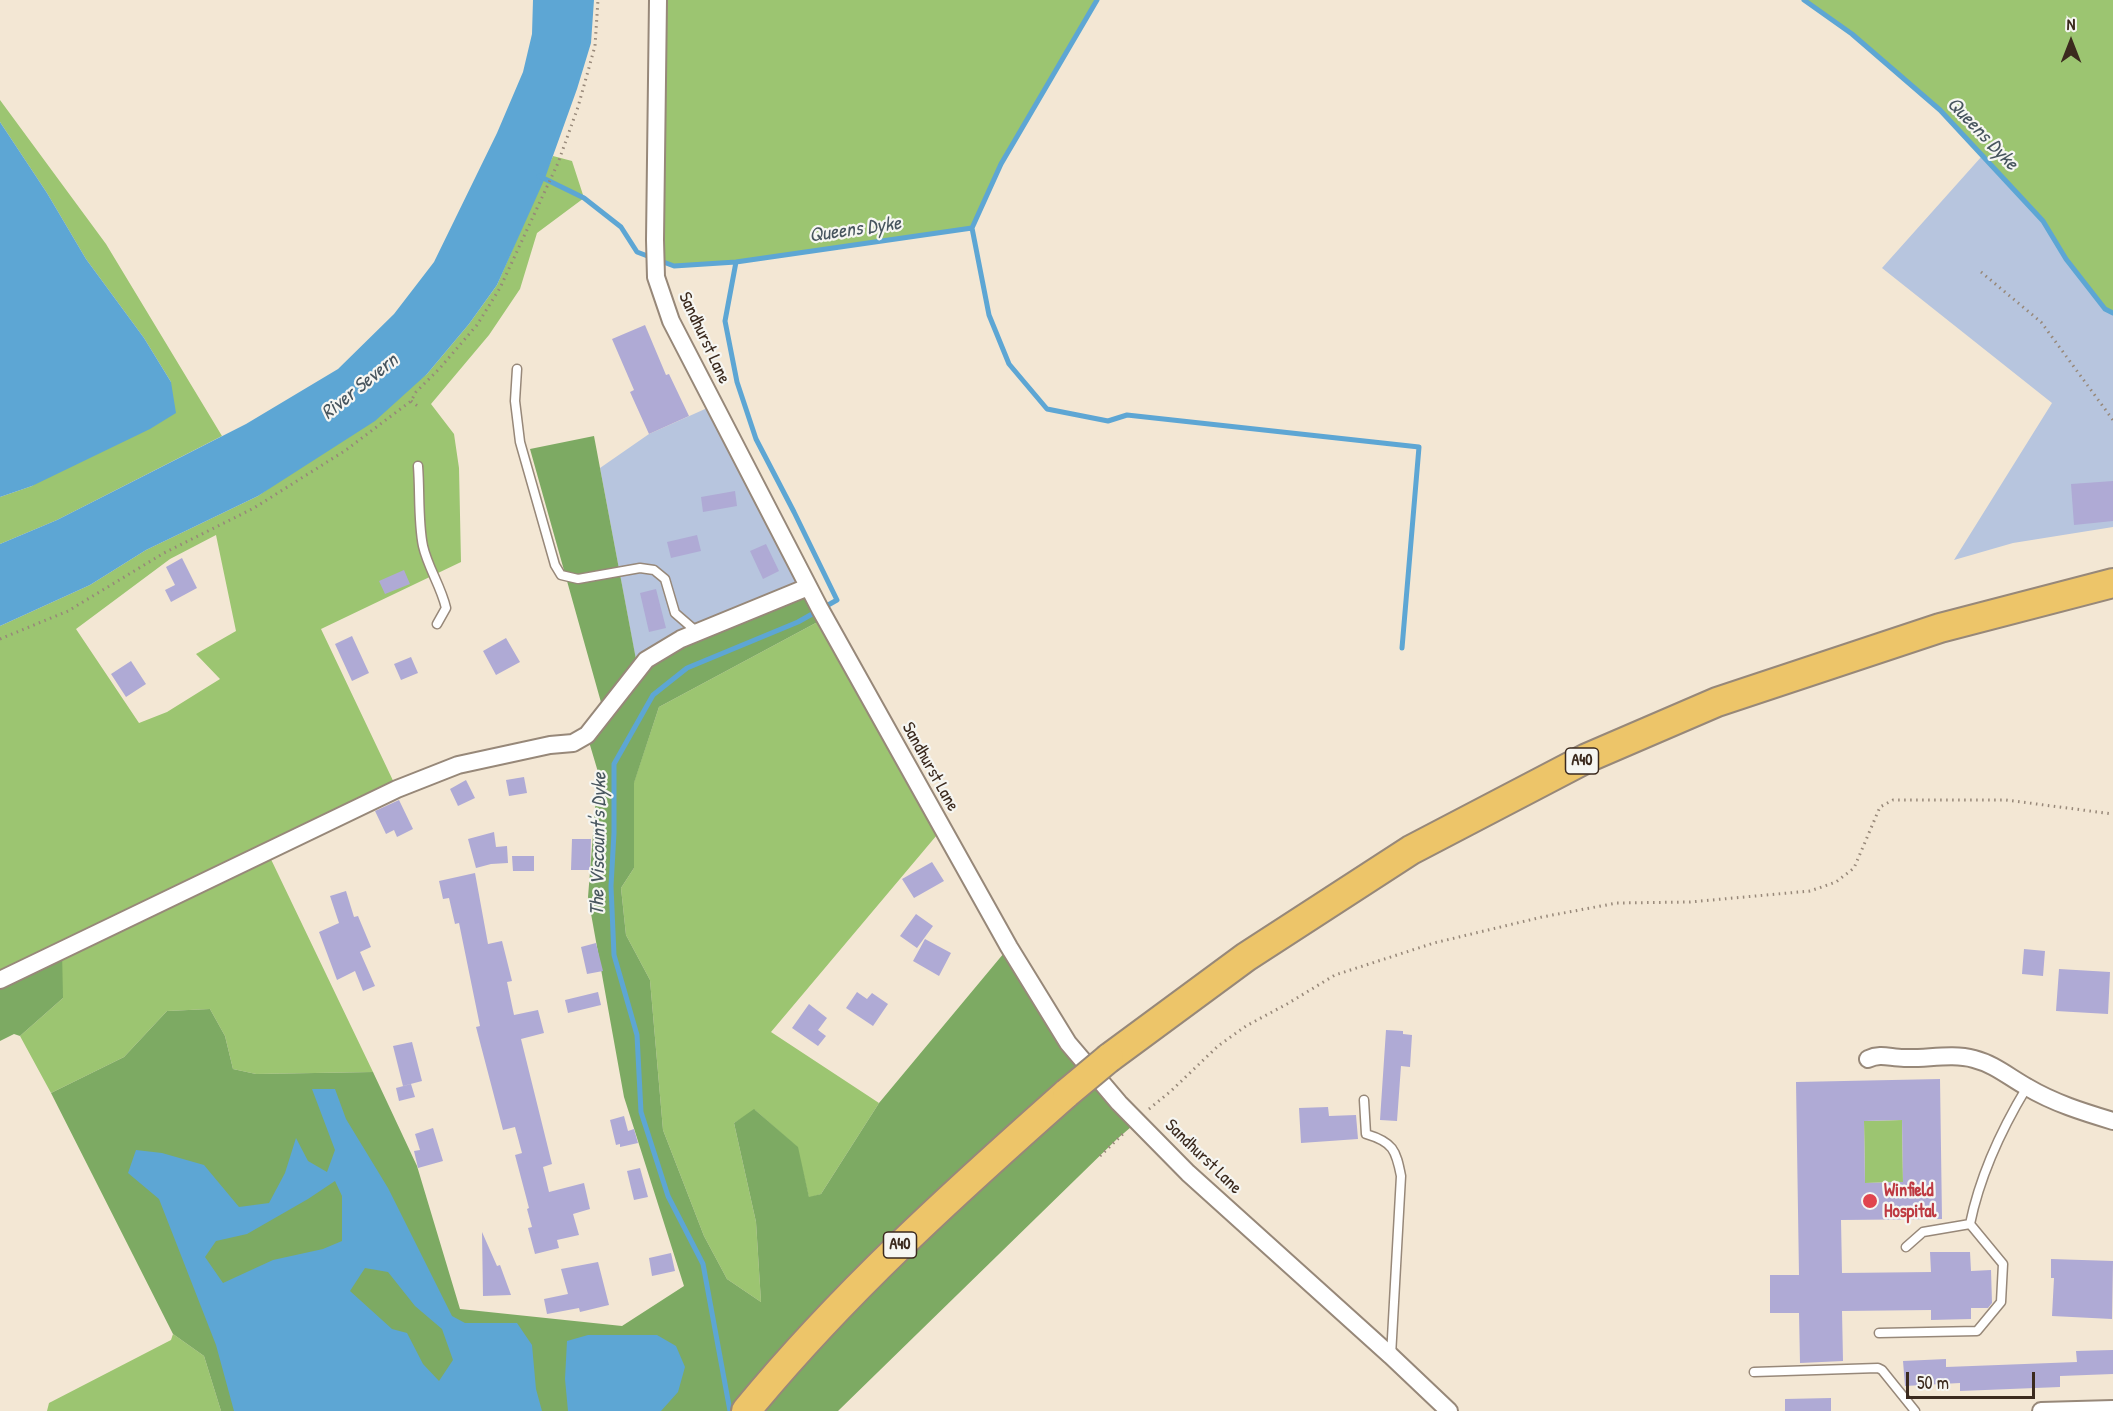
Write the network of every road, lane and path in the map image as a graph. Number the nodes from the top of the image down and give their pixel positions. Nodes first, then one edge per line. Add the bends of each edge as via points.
1 (598, 0) edge
2 (658, 0) edge
3 (1981, 272) dead end
4 (516, 369) dead end
5 (411, 401) junction
6 (419, 407) dead end
7 (2113, 420) edge
8 (418, 466) dead end
9 (2113, 583) edge
10 (808, 587) junction
11 (436, 624) dead end
12 (697, 632) junction
13 (0, 639) edge
14 (2113, 814) edge
15 (0, 980) edge
16 (1868, 1059) dead end
17 (2027, 1087) junction
18 (1364, 1100) dead end
19 (1138, 1121) junction
20 (2113, 1121) edge
21 (1117, 1139) dead end
22 (1100, 1156) dead end
23 (1970, 1224) junction
24 (1906, 1247) dead end
25 (1879, 1333) dead end
26 (1391, 1356) junction
27 (1754, 1372) dead end
28 (2113, 1409) edge
29 (747, 1411) edge
30 (1449, 1411) edge
31 (1915, 1411) edge
32 (2041, 1411) edge

1 - 5 path via 595,46 552,177 500,288 477,325
2 - 10 street, Sandhurst Lane via 656,277 671,321
3 - 7 path via 2041,321
4 - 12 lane via 514,401 520,442 561,575 578,579 640,568 654,570 665,579 675,613
5 - 6 path
5 - 13 path via 346,450 254,508 164,553 68,611
8 - 11 lane via 423,544 446,608
9 - 29 highway, A40, bridge via 1940,628 1718,702 1587,758 1411,850 1246,957 1066,1093 879,1265
10 - 12 street
10 - 19 street, Sandhurst Lane via 1009,947 1063,1035
12 - 15 street via 646,660 587,735 573,743 459,765 397,789
14 - 19 path via 2006,800 1893,800 1880,807 1854,868 1836,882 1810,891 1690,902 1617,903 1434,943 1335,975 1246,1026 1218,1046
16 - 17 street via 1878,1054 1901,1059 1973,1059 2002,1070
17 - 20 street via 2070,1108
17 - 23 lane via 1992,1153
18 - 26 lane via 1366,1134 1383,1139 1397,1153 1401,1176
19 - 26 street, Sandhurst Lane via 1188,1173
21 - 22 path
23 - 24 lane via 1923,1232
23 - 25 lane via 2002,1264 2001,1302 1977,1331
26 - 30 street, Sandhurst Lane
27 - 31 lane via 1878,1368
28 - 32 street

